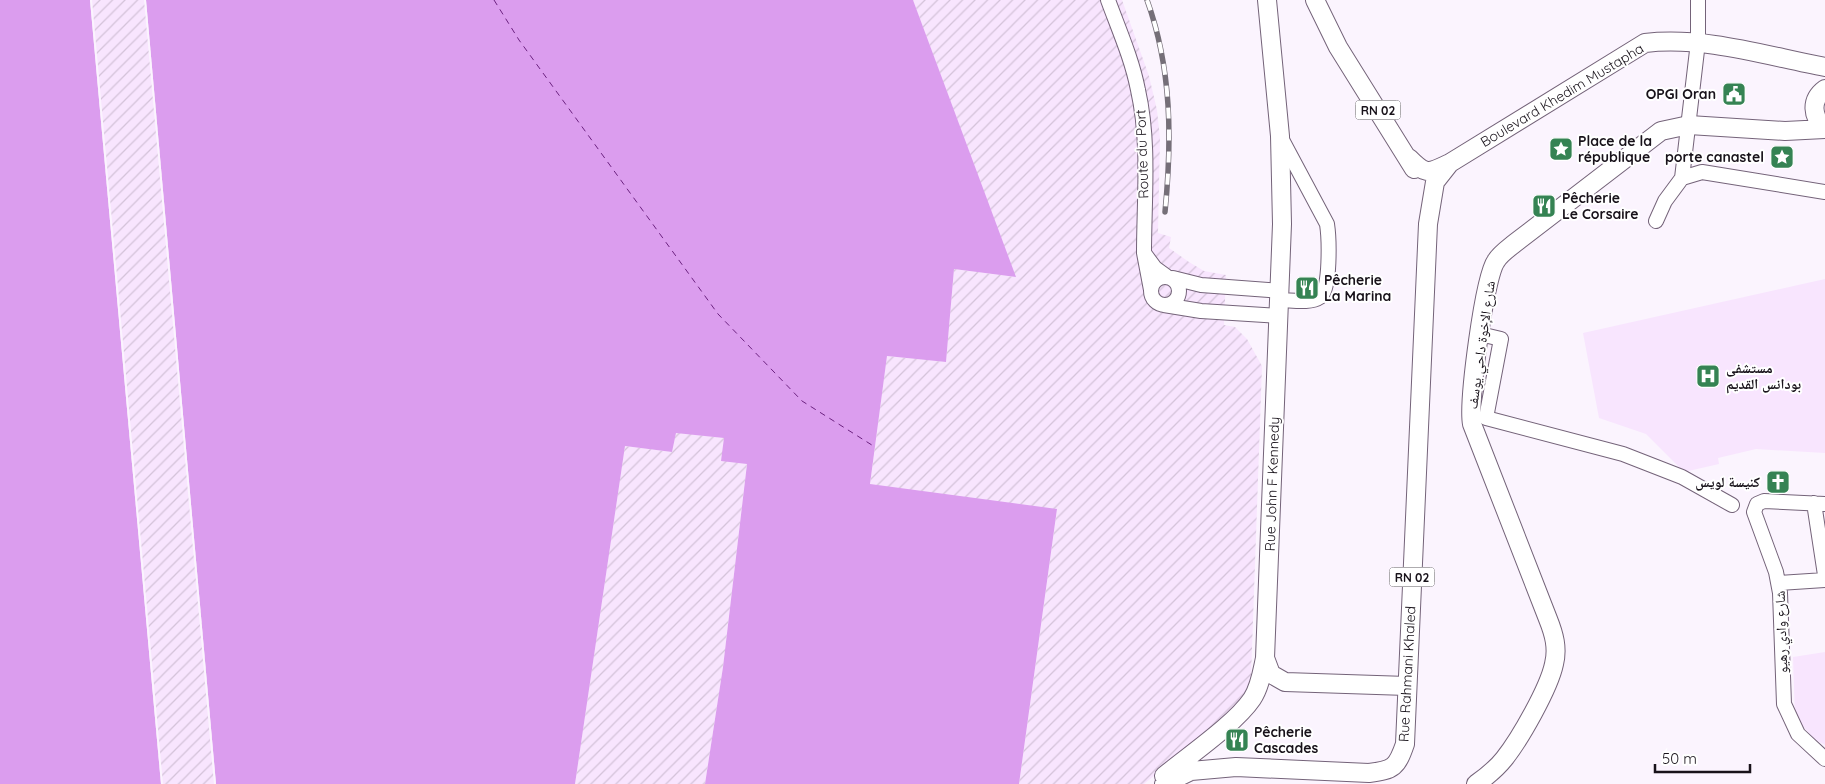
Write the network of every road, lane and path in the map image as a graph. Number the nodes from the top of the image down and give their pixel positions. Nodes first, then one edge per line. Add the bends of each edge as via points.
1 (1108, 0) edge
2 (1267, 0) edge
3 (1315, 0) edge
4 (1698, 0) edge
5 (1698, 42) junction
6 (1825, 67) edge
7 (1825, 89) edge
8 (1814, 110) junction
9 (1689, 124) junction
10 (1825, 129) edge
11 (1785, 131) junction
12 (1280, 136) junction
13 (1409, 158) junction
14 (1450, 163) junction
15 (1682, 178) junction
16 (1825, 192) edge
17 (1656, 221) dead end
18 (1428, 224) junction
19 (1144, 253) junction
20 (1169, 277) junction
21 (1151, 290) junction
22 (1280, 302) junction
23 (1164, 305) junction
24 (1480, 334) junction
25 (1819, 503) edge
26 (1732, 506) dead end
27 (1825, 575) edge
28 (1825, 580) edge
29 (1779, 583) junction
30 (1265, 658) junction
31 (1407, 686) junction
32 (1213, 736) junction
33 (1825, 758) edge
34 (1236, 767) junction
35 (1154, 784) edge
36 (1164, 784) edge
37 (1476, 784) edge

1 - 19 street, Route du Port via 1133,70 1142,112
2 - 12 main road, Rue John F Kennedy
3 - 13 main road, RN 02 via 1338,47
4 - 5 street
5 - 6 main road, Boulevard Khedim Mustapha
5 - 9 street
5 - 14 main road, Boulevard Khedim Mustapha via 1670,40 1645,43
7 - 8 main road via 1818,95
8 - 10 main road via 1815,117
8 - 11 main road
9 - 11 main road, شارع الإخوة داحي يوسف
9 - 15 street
9 - 24 main road, شارع الإخوة داحي يوسف via 1661,131 1515,243 1495,262 1488,281
10 - 11 main road, شارع الإخوة داحي يوسف
12 - 22 main road, Rue John F Kennedy
12 - 22 street via 1327,224 1328,235 1326,288 1320,297
13 - 14 main road via 1422,171 1428,172
13 - 18 main road, RN 02 via 1426,195
14 - 18 main road via 1435,182
15 - 16 street via 1702,172
15 - 17 street via 1665,200
18 - 31 main road, Rue Rahmani Khaled / RN 02
19 - 20 street via 1155,268
19 - 21 street, Route du Port
20 - 21 street via 1158,278
20 - 22 street
20 - 23 street via 1178,284 1180,292 1178,299
21 - 23 street via 1157,303
22 - 23 street via 1201,312
22 - 30 main road, Rue John F Kennedy
24 - 26 street via 1501,339 1486,418 1623,454 1682,477
24 - 37 main road, شارع الإخوة داحي يوسف via 1471,400 1472,424 1555,637 1556,651 1544,690 1511,750
25 - 27 street
25 - 29 street, شارع وادي رهيو via 1764,501 1757,504 1754,516
28 - 29 street
29 - 33 street, شارع وادي رهيو via 1784,704 1798,734
30 - 31 main road via 1271,674 1285,682
30 - 32 main road, Rue John F Kennedy via 1252,699
31 - 34 main road, Rue Rahmani Khaled / RN 02 via 1405,744 1399,763 1388,771
32 - 34 main road via 1215,757
32 - 35 main road, Rue John F Kennedy
34 - 36 main road, Rue Rahmani Khaled / RN 02 via 1191,771

